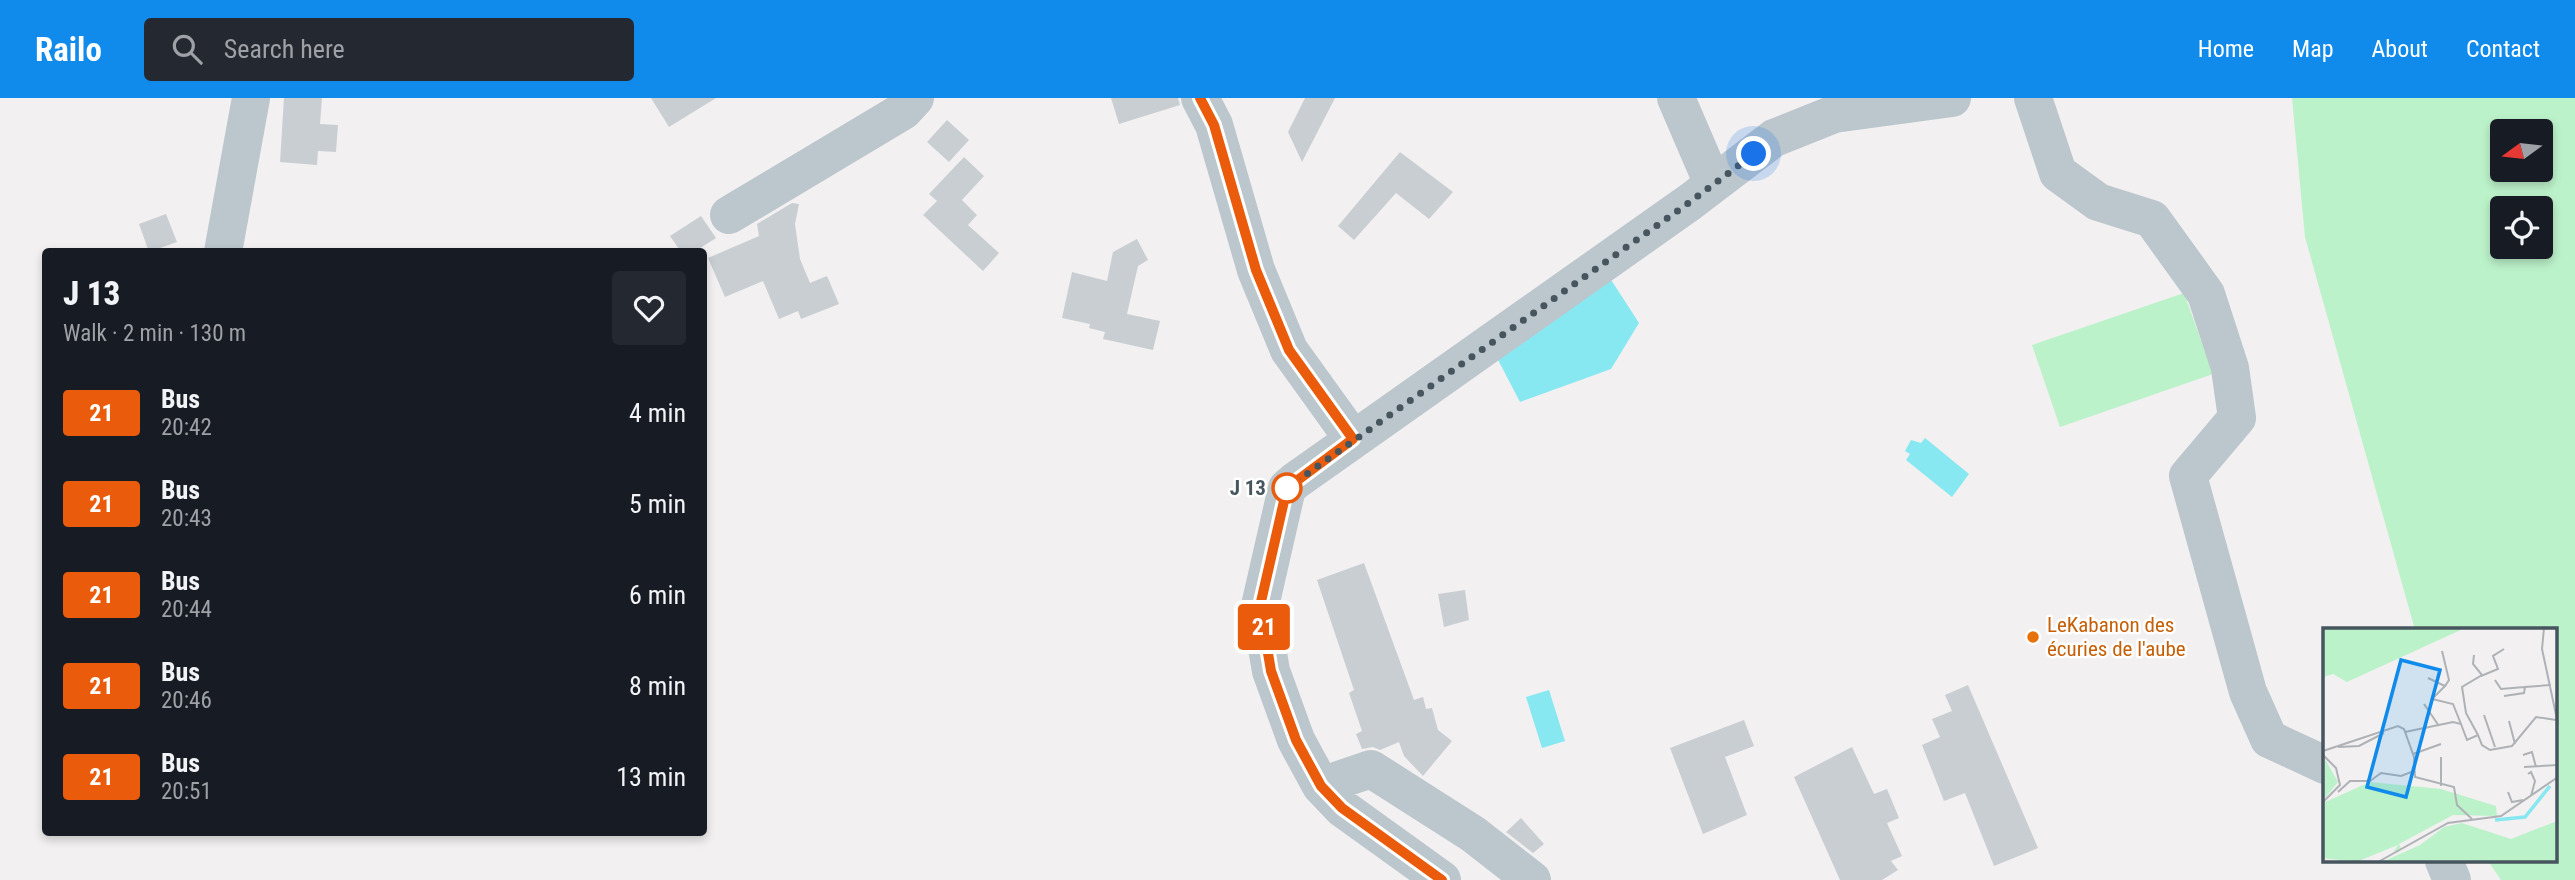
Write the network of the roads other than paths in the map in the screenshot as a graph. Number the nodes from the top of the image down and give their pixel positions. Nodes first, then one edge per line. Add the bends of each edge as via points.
1 (251, 98) edge
2 (915, 98) edge
3 (1200, 98) edge
4 (1676, 98) edge
5 (1952, 98) edge
6 (2033, 98) edge
7 (1713, 184) junction
8 (729, 215) dead end
9 (224, 248) edge
10 (1353, 439) junction
11 (2323, 764) edge
12 (1321, 786) junction
13 (2444, 862) edge
14 (1442, 880) edge
15 (1532, 880) edge
16 (2452, 880) edge

1 - 9 street
2 - 8 street via 903,111
3 - 10 street via 1214,125 1256,270 1289,350
4 - 7 street
5 - 7 street via 1834,114 1774,138
6 - 11 street via 2057,173 2098,202 2152,219 2206,294 2230,368 2236,418 2188,476 2248,692 2269,739
7 - 10 street
10 - 12 street via 1287,488 1260,606 1271,671 1296,740
12 - 14 street via 1342,808
12 - 15 street via 1371,769 1473,834
13 - 16 street

